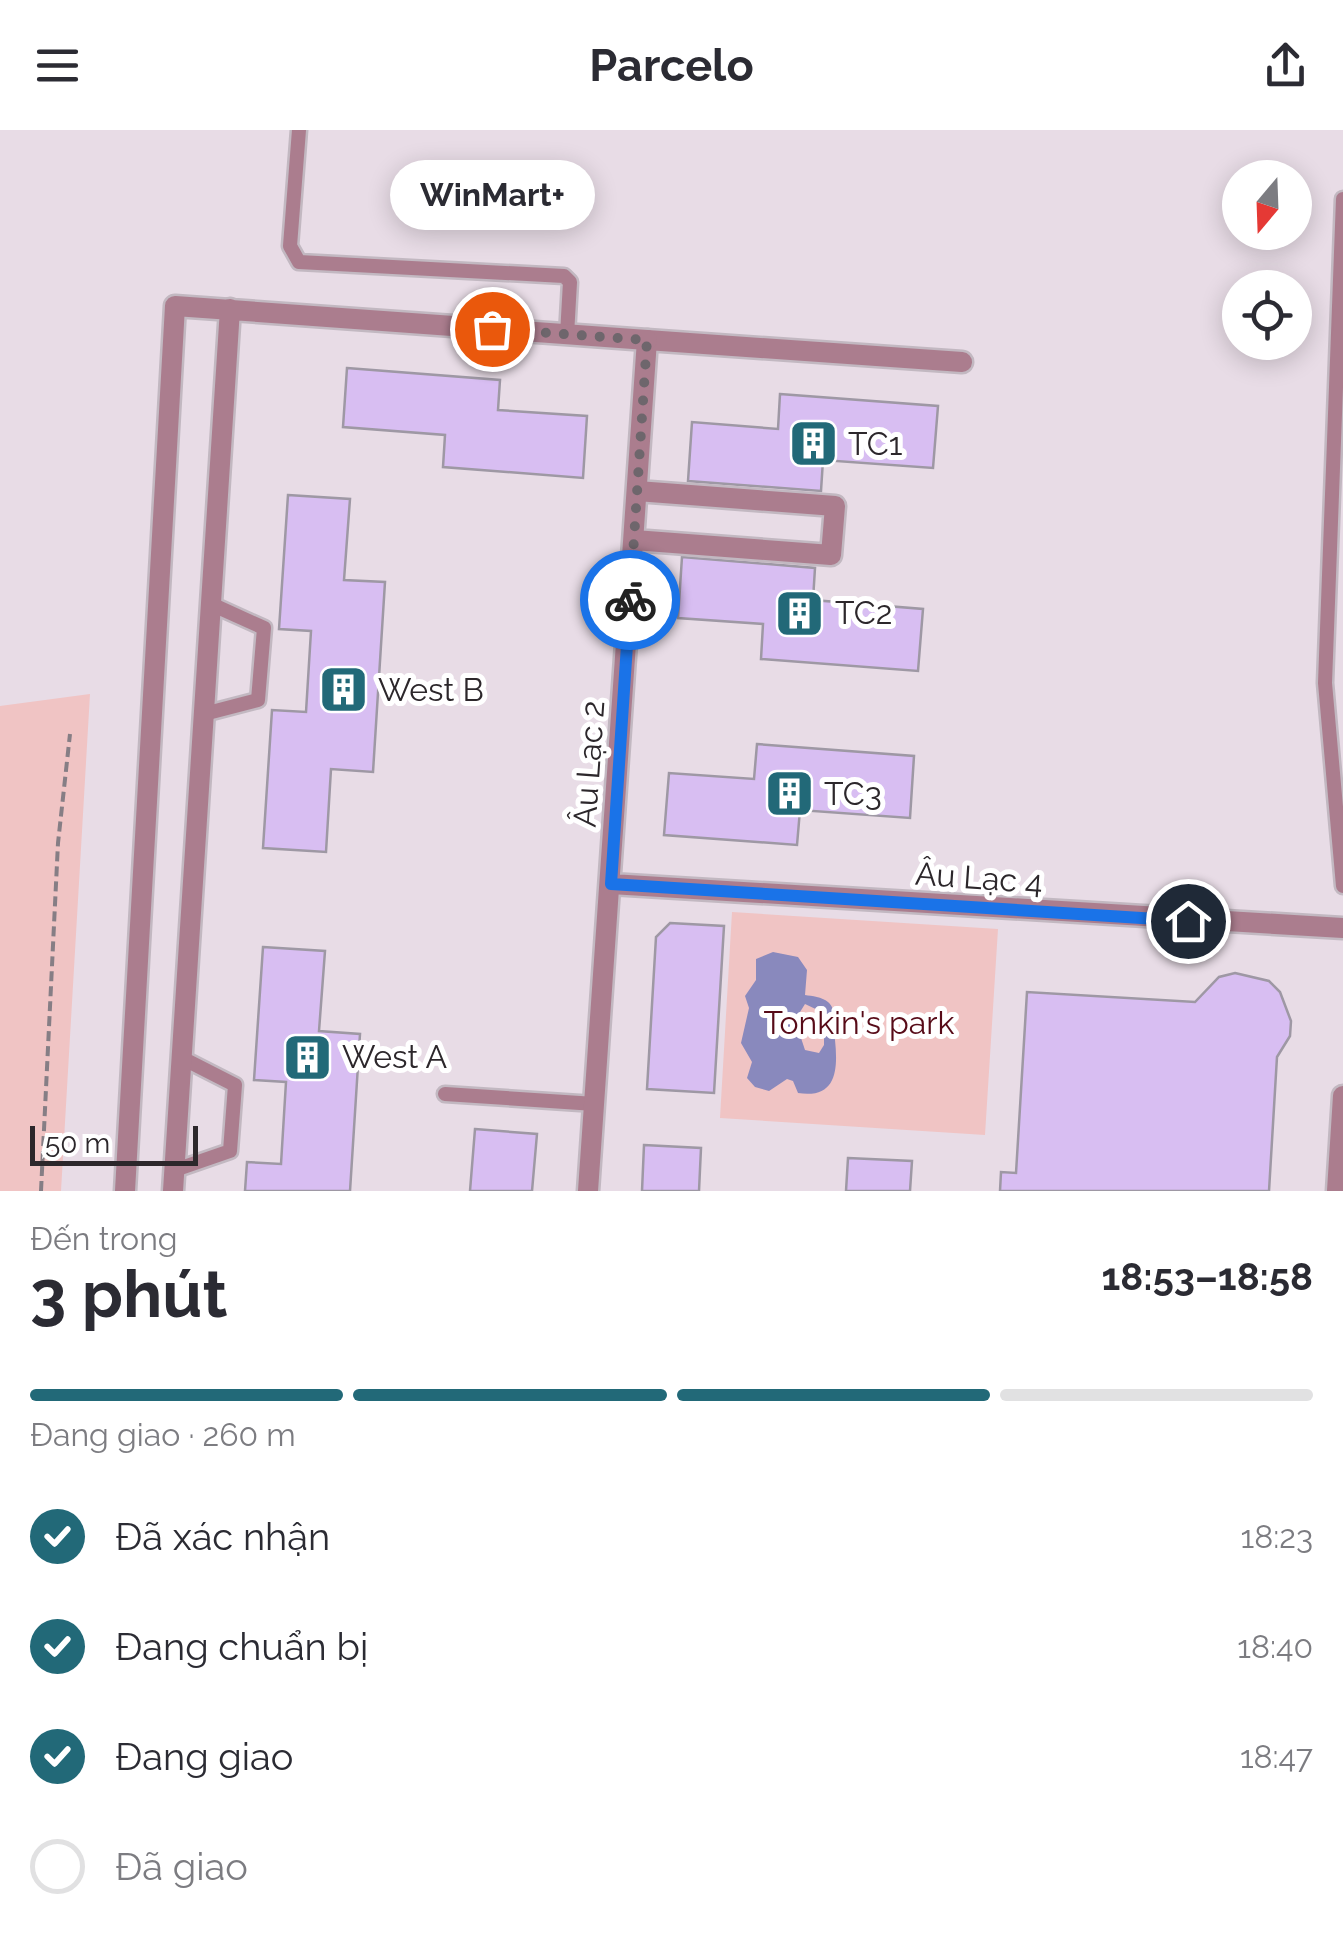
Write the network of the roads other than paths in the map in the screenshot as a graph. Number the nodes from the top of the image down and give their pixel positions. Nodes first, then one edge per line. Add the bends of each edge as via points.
1 (299, 130) edge
2 (1343, 199) edge
3 (1342, 240) edge
4 (230, 309) junction
5 (567, 335) junction
6 (647, 340) junction
7 (962, 362) dead end
8 (1339, 389) edge
9 (637, 492) junction
10 (1336, 538) edge
11 (634, 540) junction
12 (211, 604) junction
13 (1325, 683) junction
14 (1343, 684) edge
15 (204, 714) junction
16 (611, 884) junction
17 (1343, 886) edge
18 (1343, 928) edge
19 (182, 1058) junction
20 (445, 1094) dead end
21 (1343, 1096) edge
22 (595, 1104) junction
23 (174, 1180) edge
24 (583, 1188) edge
25 (125, 1191) edge
26 (1337, 1191) edge

1 - 5 lane via 290,246 299,262 564,276 570,282
2 - 3 lane
3 - 8 lane
4 - 5 street
4 - 12 street
4 - 25 street via 175,306
5 - 6 street
6 - 7 street
6 - 9 street, Âu Lạc 2
8 - 10 lane
9 - 11 street, Âu Lạc 2
9 - 11 street via 835,506 831,555
10 - 13 lane
11 - 16 street, Âu Lạc 2
12 - 15 street
12 - 15 lane via 264,628 258,700
13 - 14 lane
13 - 17 lane
15 - 19 street
16 - 18 street, Âu Lạc 4
16 - 22 street, Âu Lạc 2
19 - 23 street
19 - 23 lane via 235,1085 230,1150
20 - 22 lane
21 - 26 street
22 - 24 street, Âu Lạc 2

